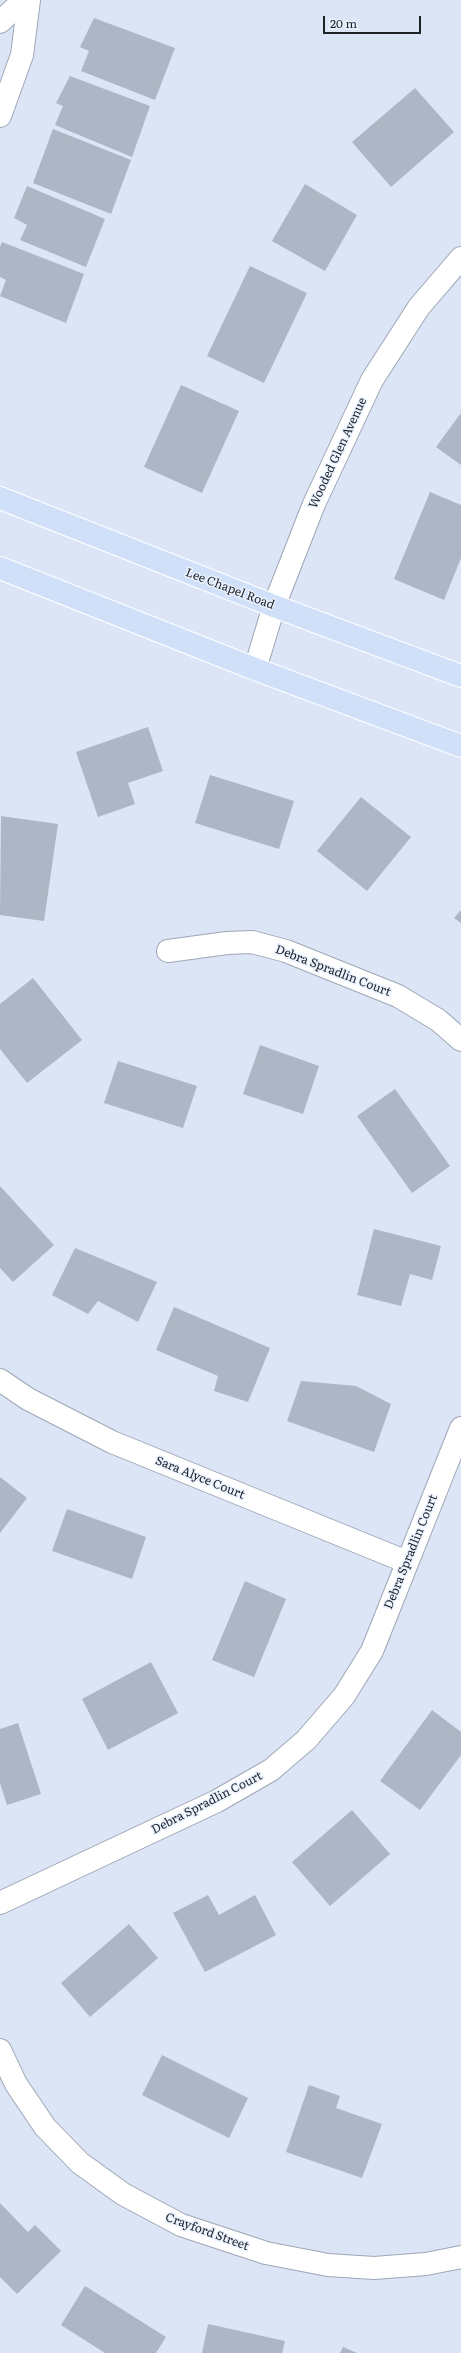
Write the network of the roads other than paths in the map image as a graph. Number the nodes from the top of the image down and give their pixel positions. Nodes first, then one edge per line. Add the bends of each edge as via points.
1 (24, 0) edge
2 (29, 0) edge
3 (0, 22) edge
4 (0, 116) edge
5 (461, 258) edge
6 (0, 498) edge
7 (0, 568) edge
8 (274, 606) junction
9 (255, 669) junction
10 (461, 676) edge
11 (461, 746) edge
12 (168, 951) dead end
13 (461, 1040) edge
14 (0, 1380) edge
15 (461, 1428) edge
16 (407, 1562) junction
17 (0, 1903) edge
18 (0, 2050) edge
19 (461, 2257) edge

1 - 3 street
2 - 4 street via 22,55
5 - 8 street, Wooded Glen Avenue via 420,307 372,380 314,504
6 - 8 main road, Lee Chapel Road
7 - 9 main road
8 - 9 street, Wooded Glen Avenue
8 - 10 main road, Lee Chapel Road
9 - 11 main road
12 - 13 street, Debra Spradlin Court via 252,942 286,951 398,996 438,1020
14 - 16 street, Sara Alyce Court via 28,1399 112,1442
15 - 16 street, Debra Spradlin Court
16 - 17 street, Debra Spradlin Court via 372,1651 344,1696 306,1740 271,1770 217,1800
18 - 19 street, Crayford Street via 16,2084 45,2127 80,2163 123,2194 182,2225 266,2253 328,2265 374,2268 426,2264

